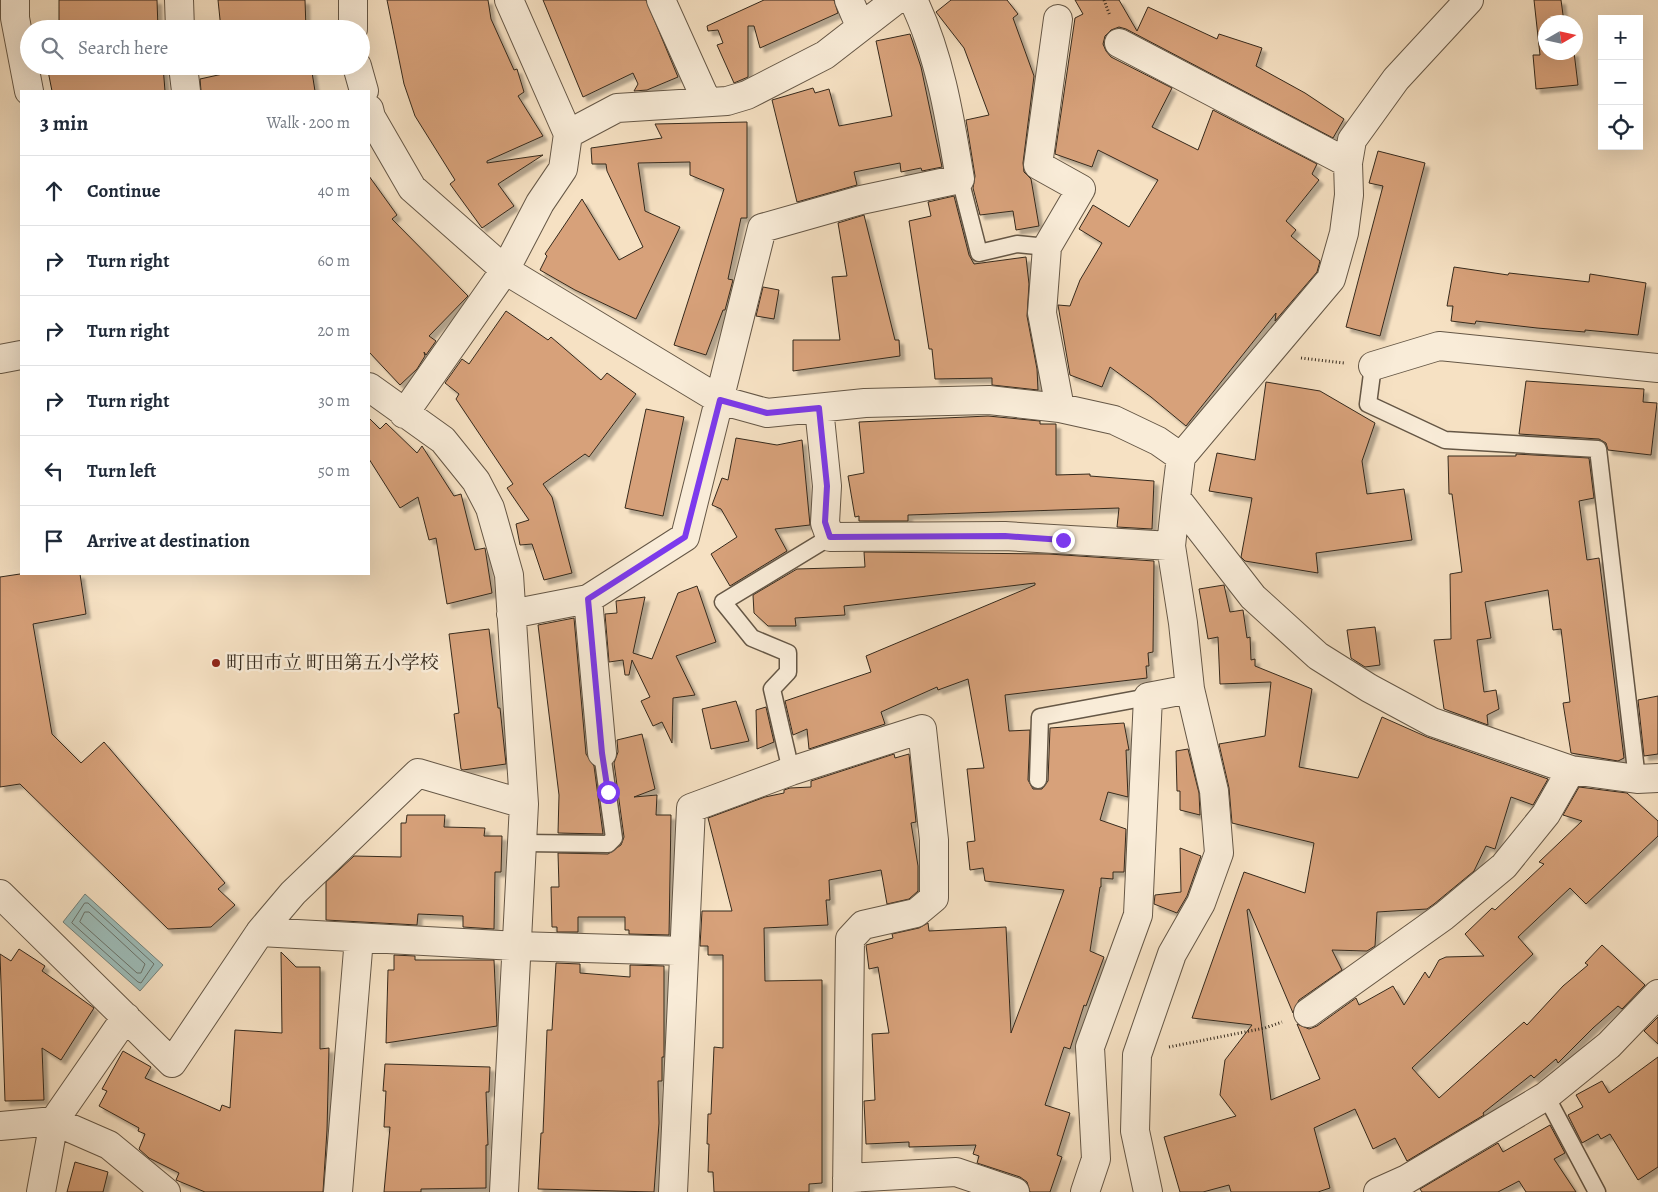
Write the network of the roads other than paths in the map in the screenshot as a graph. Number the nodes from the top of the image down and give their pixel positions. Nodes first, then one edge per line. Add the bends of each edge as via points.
1 (15, 0) edge
2 (179, 0) edge
3 (353, 0) edge
4 (509, 0) edge
5 (662, 0) edge
6 (848, 0) edge
7 (896, 0) edge
8 (913, 0) edge
9 (1469, 0) edge
10 (1058, 19) dead end
11 (180, 20) edge
12 (353, 20) edge
13 (860, 26) junction
14 (1120, 43) dead end
15 (20, 44) edge
16 (26, 75) edge
17 (184, 75) edge
18 (360, 75) edge
19 (29, 90) edge
20 (186, 90) edge
21 (364, 90) edge
22 (707, 102) junction
23 (370, 113) edge
24 (568, 134) junction
25 (1348, 163) junction
26 (960, 179) junction
27 (1048, 247) junction
28 (504, 270) junction
29 (20, 355) edge
30 (0, 359) edge
31 (1372, 366) joint
32 (1658, 368) edge
33 (370, 388) edge
34 (720, 400) junction
35 (819, 408) junction
36 (1060, 408) junction
37 (404, 414) junction
38 (1181, 457) junction
39 (1176, 498) junction
40 (830, 537) junction
41 (1171, 546) junction
42 (588, 599) junction
43 (511, 614) junction
44 (1190, 689) junction
45 (1148, 697) junction
46 (602, 753) joint
47 (1571, 770) junction
48 (791, 771) junction
49 (1647, 779) edge
50 (1038, 780) dead end
51 (524, 804) junction
52 (523, 843) junction
53 (0, 894) edge
54 (260, 932) junction
55 (359, 938) junction
56 (517, 946) junction
57 (684, 951) junction
58 (1658, 994) edge
59 (1308, 1013) road end
60 (126, 1016) junction
61 (1546, 1096) junction
62 (54, 1120) junction
63 (0, 1126) edge
64 (847, 1185) edge
65 (41, 1192) edge
66 (166, 1192) edge
67 (338, 1192) edge
68 (504, 1192) edge
69 (673, 1192) edge
70 (1015, 1192) edge
71 (1085, 1192) edge
72 (1148, 1192) edge
73 (1378, 1192) edge
74 (1597, 1192) edge

1 - 15 street
2 - 11 street
3 - 12 street
4 - 24 street
5 - 22 street
6 - 13 street
7 - 13 street
8 - 26 street via 925,24 950,122
9 - 25 street via 1396,79 1352,140
10 - 27 street via 1038,165 1081,189
13 - 22 street via 825,55 786,76 746,95
14 - 25 street
16 - 19 street
17 - 20 street
18 - 21 street
22 - 24 street via 617,108
23 - 28 street via 412,188
24 - 28 street via 563,169 540,203
25 - 38 street via 1349,196 1344,232 1331,279
26 - 27 lane via 978,253 1017,244
26 - 34 street via 861,200 762,228
27 - 36 street via 1042,313
28 - 34 street
28 - 37 street
29 - 30 street
31 - 32 street via 1439,346
31 - 49 lane via 1368,404 1445,440 1598,449
33 - 37 street
34 - 35 street via 767,413
34 - 42 street via 685,537
35 - 36 street via 865,403 989,400
35 - 40 street via 827,486 825,522
36 - 38 street via 1114,420 1158,440
37 - 43 street via 443,440 476,481 490,508 509,576
38 - 39 street
39 - 41 street
39 - 47 street via 1253,597 1318,656 1432,722
40 - 41 street via 1005,536
40 - 48 lane via 723,602 752,638 788,653 788,672 772,688
41 - 44 street
42 - 43 street
42 - 46 street
43 - 51 street
44 - 45 street
44 - 72 street via 1214,791 1219,853 1201,903 1172,954 1137,1055 1135,1131
45 - 50 lane via 1040,717
45 - 71 street via 1138,915 1090,1047 1096,1159
46 - 52 lane via 614,838 608,844
47 - 49 street
47 - 59 street via 1546,814 1504,866 1444,916
48 - 57 street via 691,808
48 - 64 street via 922,729 934,840 934,898 916,913 862,925 850,939
51 - 52 street
51 - 54 street via 418,774 292,893
52 - 56 street
53 - 60 street
54 - 55 street
54 - 60 street via 172,1063
55 - 56 street
55 - 67 street
56 - 57 street
56 - 68 street
57 - 69 street
58 - 61 street via 1609,1045
60 - 62 street
61 - 73 street via 1407,1179
61 - 74 lane
62 - 63 street
62 - 65 street
62 - 66 street via 109,1145
64 - 70 street via 956,1172

